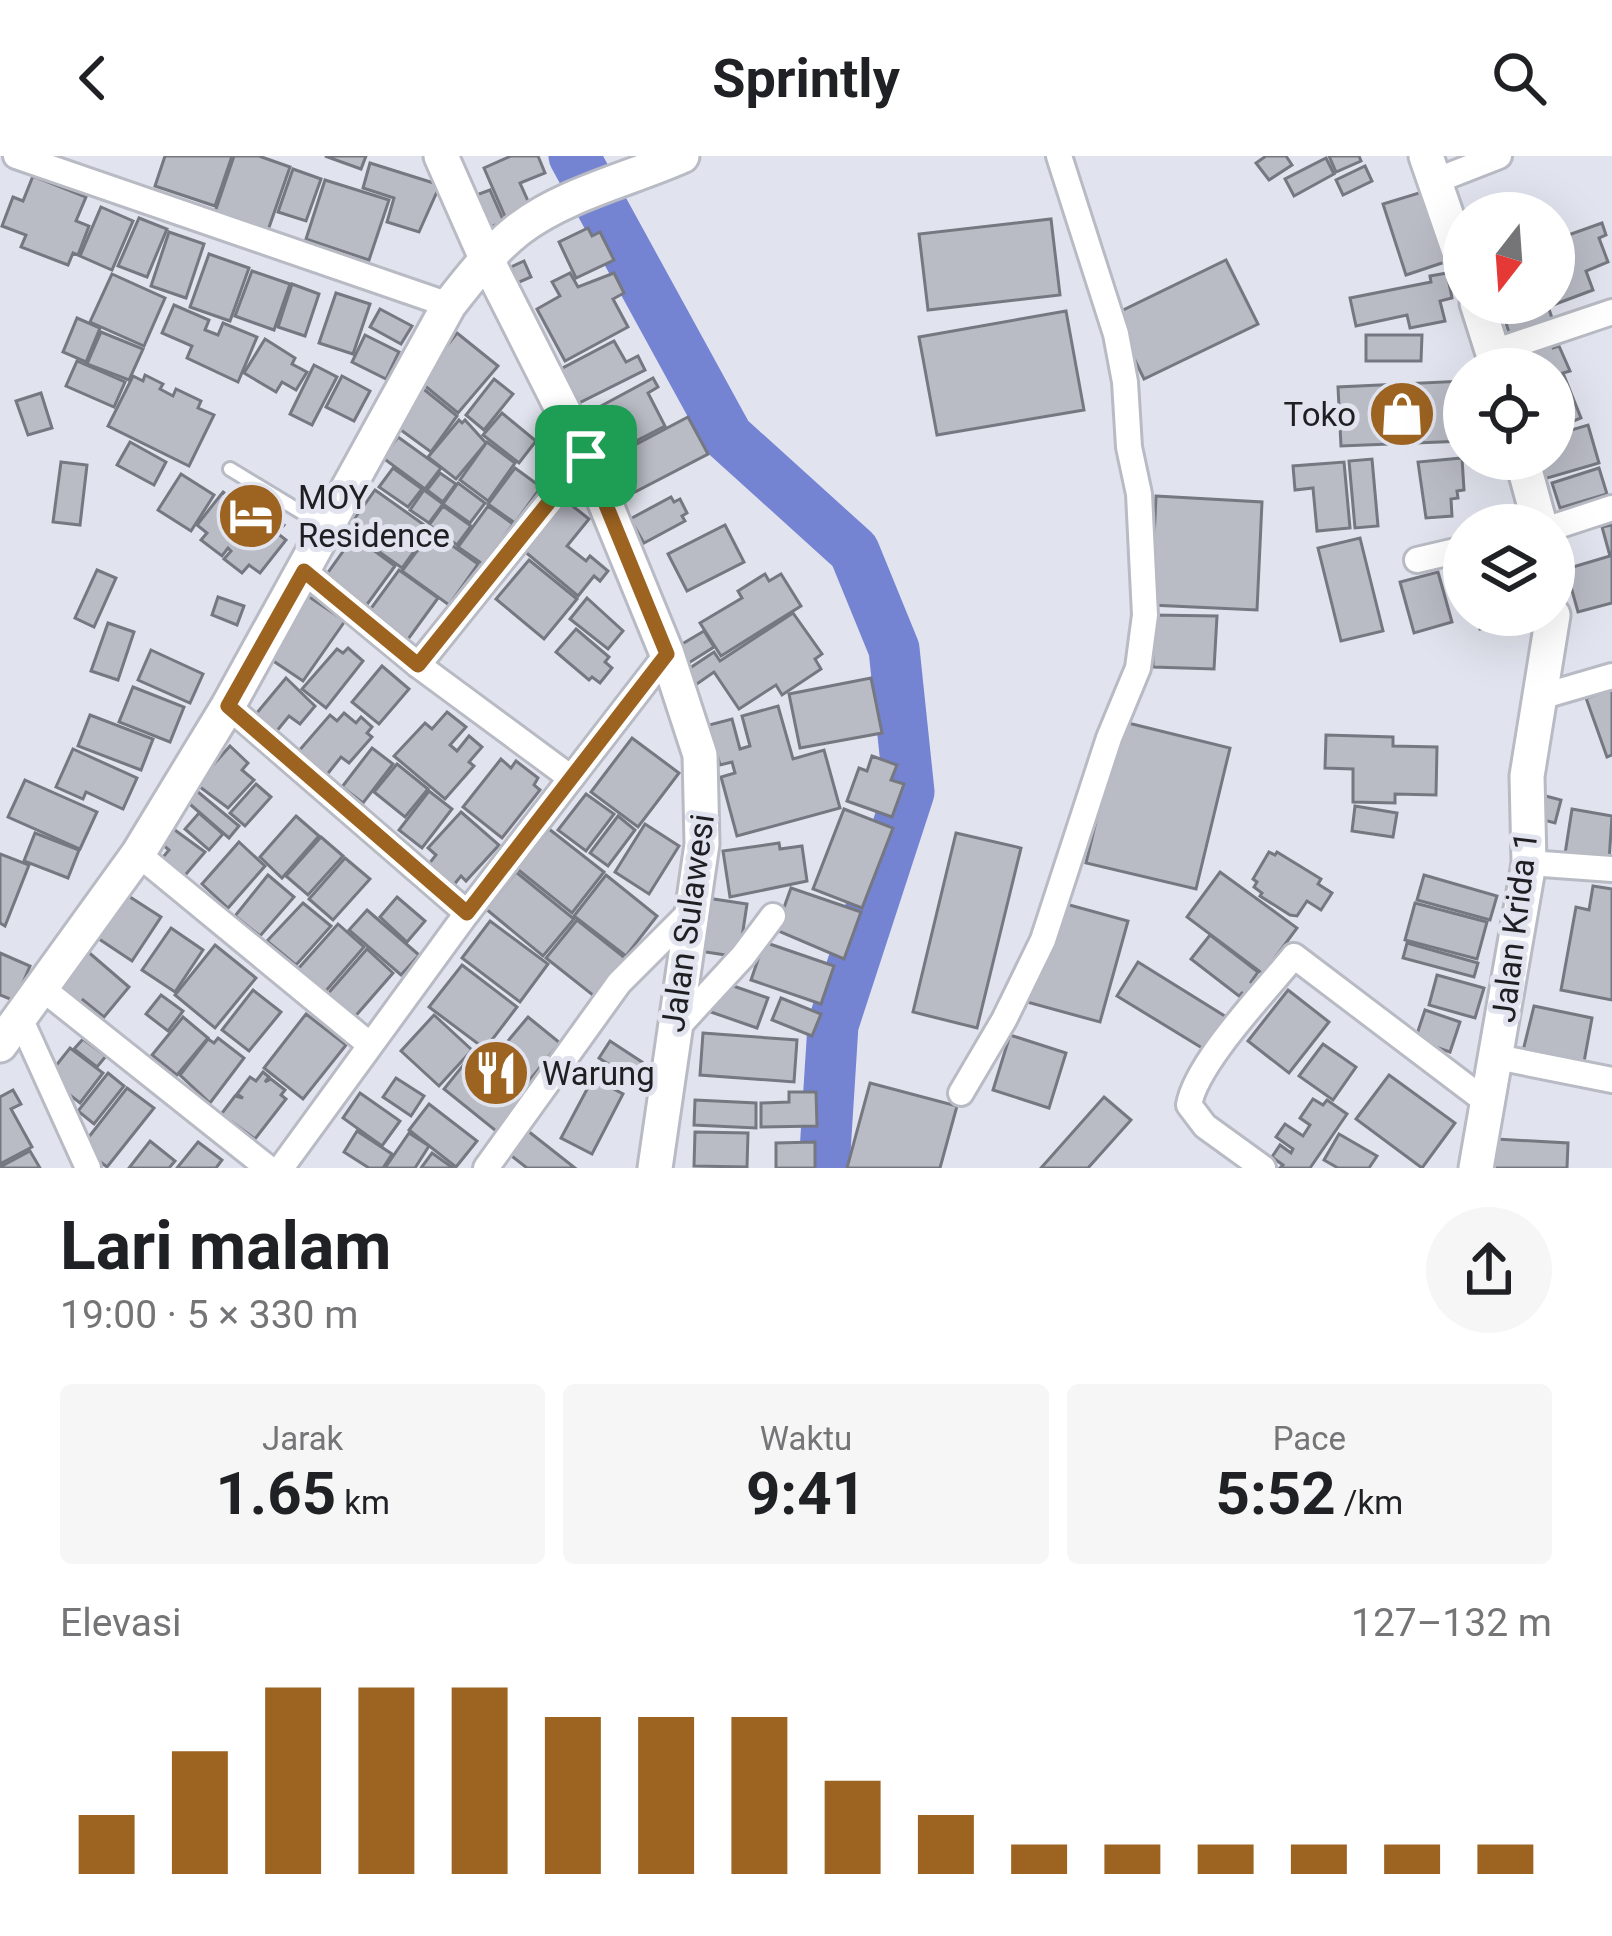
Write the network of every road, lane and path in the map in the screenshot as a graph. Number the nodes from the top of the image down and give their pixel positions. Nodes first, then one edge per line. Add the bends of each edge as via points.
1 (16, 156) edge
2 (441, 156) edge
3 (1060, 156) edge
4 (1498, 156) edge
5 (668, 162) edge
6 (1430, 168) edge
7 (1443, 205) edge
8 (486, 258) junction
9 (449, 305) junction
10 (1612, 312) edge
11 (1525, 348) edge
12 (586, 456) junction
13 (230, 469) dead end
14 (1612, 508) edge
15 (1575, 520) edge
16 (327, 528) junction
17 (1443, 554) edge
18 (1418, 560) dead end
19 (304, 571) junction
20 (1550, 636) edge
21 (667, 654) junction
22 (418, 665) junction
23 (1612, 676) edge
24 (1540, 698) junction
25 (228, 706) junction
26 (571, 778) junction
27 (138, 854) junction
28 (1529, 862) junction
29 (1612, 869) edge
30 (693, 909) junction
31 (467, 913) junction
32 (773, 916) dead end
33 (43, 989) junction
34 (672, 1032) junction
35 (6, 1035) edge
36 (369, 1044) junction
37 (1497, 1057) junction
38 (1612, 1079) edge
39 (962, 1093) dead end
40 (1489, 1103) junction
41 (88, 1168) edge
42 (268, 1168) edge
43 (281, 1168) edge
44 (486, 1168) edge
45 (655, 1168) edge
46 (1263, 1168) edge
47 (1476, 1168) edge

1 - 9 street
2 - 8 street, Jalan Sulawesi
3 - 39 street via 1116,334 1138,494 1144,615 1138,668 1043,940
4 - 6 street
5 - 8 street via 523,226
6 - 7 street
8 - 9 street
8 - 12 street, Jalan Sulawesi
9 - 16 street
10 - 11 street
12 - 21 street, Jalan Sulawesi
12 - 22 street
13 - 16 lane
14 - 15 street
16 - 19 street
17 - 18 street
19 - 22 street
19 - 25 street
20 - 24 street, Jalan Krida 1
21 - 26 street
21 - 30 street, Jalan Sulawesi via 700,754 702,844
22 - 26 street
23 - 24 street
24 - 28 street, Jalan Krida 1 via 1527,776
25 - 27 street
25 - 31 street
26 - 31 street
27 - 33 street
27 - 36 street
28 - 29 street
28 - 37 street, Jalan Krida 1
30 - 34 street, Jalan Sulawesi
30 - 44 street via 619,983
31 - 36 street
32 - 34 street
33 - 35 street
33 - 42 street
34 - 45 street, Jalan Sulawesi
35 - 41 street
36 - 43 street
37 - 38 street
37 - 40 street, Jalan Krida 1
40 - 46 street via 1294,956 1191,1091 1189,1105 1205,1126
40 - 47 street, Jalan Krida 1

